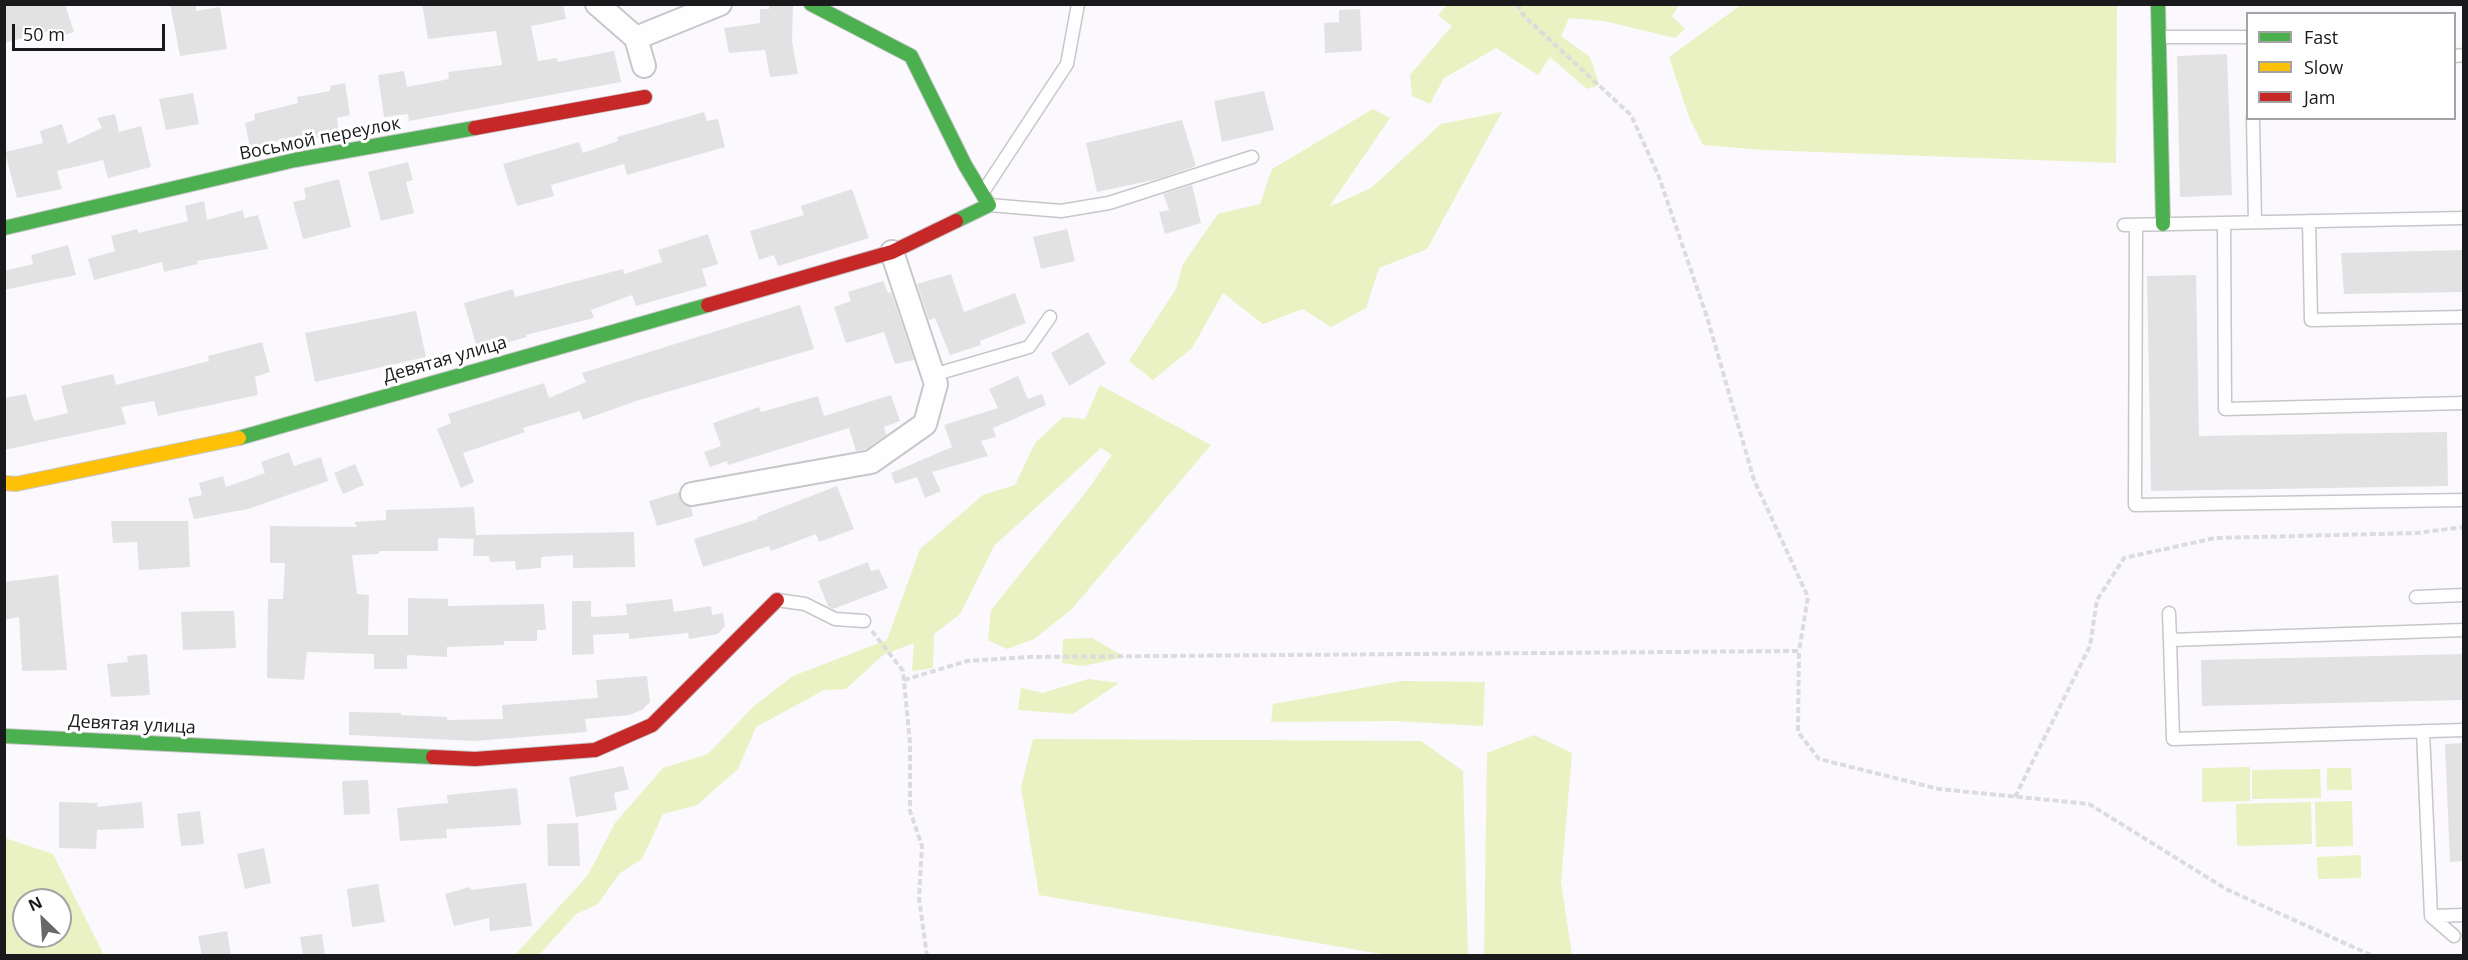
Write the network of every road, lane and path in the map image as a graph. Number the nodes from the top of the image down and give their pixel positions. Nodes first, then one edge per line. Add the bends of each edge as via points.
1 (597, 4) edge
2 (720, 4) edge
3 (812, 4) edge
4 (1078, 4) edge
5 (1517, 4) edge
6 (2158, 4) edge
7 (2159, 37) junction
8 (636, 38) junction
9 (2246, 38) edge
10 (644, 66) dead end
11 (645, 97) dead end
12 (2253, 120) edge
13 (1252, 157) dead end
14 (986, 199) junction
15 (2463, 218) edge
16 (2309, 221) junction
17 (2255, 222) junction
18 (2224, 223) junction
19 (2163, 224) junction
20 (4, 228) edge
21 (892, 252) junction
22 (1050, 317) dead end
23 (2463, 317) edge
24 (933, 375) junction
25 (2463, 404) edge
26 (4, 483) edge
27 (692, 494) dead end
28 (2463, 500) edge
29 (2463, 527) edge
30 (2463, 595) edge
31 (2416, 597) dead end
32 (777, 600) joint
33 (2169, 613) dead end
34 (864, 621) joint
35 (2463, 630) edge
36 (2170, 640) junction
37 (1799, 651) junction
38 (904, 680) junction
39 (2463, 730) edge
40 (2423, 731) junction
41 (4, 736) edge
42 (2015, 797) junction
43 (2463, 915) edge
44 (2431, 916) junction
45 (2454, 936) dead end
46 (927, 956) edge
47 (2373, 956) edge

1 - 8 street
2 - 8 street
3 - 14 street via 911,56
4 - 14 lane via 1067,64
5 - 37 path via 1524,16 1631,116 1659,177 1707,317 1754,480 1808,597
6 - 7 street
7 - 9 lane
7 - 19 street
8 - 10 street
11 - 20 street, Восьмой переулок via 295,160
12 - 17 lane
13 - 14 lane via 1110,203 1061,211
14 - 21 street, Девятая улица
15 - 16 lane
16 - 17 lane
16 - 23 lane via 2311,320
17 - 18 lane
18 - 19 lane
18 - 25 lane via 2225,409
19 - 28 lane via 2130,225 2134,505
21 - 24 street
21 - 26 street, Девятая улица via 239,438 16,484
22 - 24 lane via 1029,347
24 - 27 street via 936,384 925,424 871,462
29 - 42 path via 2417,533 2215,538 2124,558 2097,600 2090,646
30 - 31 lane
32 - 34 lane via 805,604 835,619
32 - 41 street, Девятая улица via 652,725 595,750 475,759
33 - 36 lane
34 - 38 path via 903,671
35 - 36 lane
36 - 40 lane via 2173,739
37 - 38 path via 1029,657 967,661
37 - 42 path via 1798,732 1819,759 1940,789
38 - 46 path via 910,743 910,811 922,846 919,898
39 - 40 lane
40 - 44 lane
42 - 47 path via 2089,804 2226,889
43 - 44 lane
44 - 45 lane

